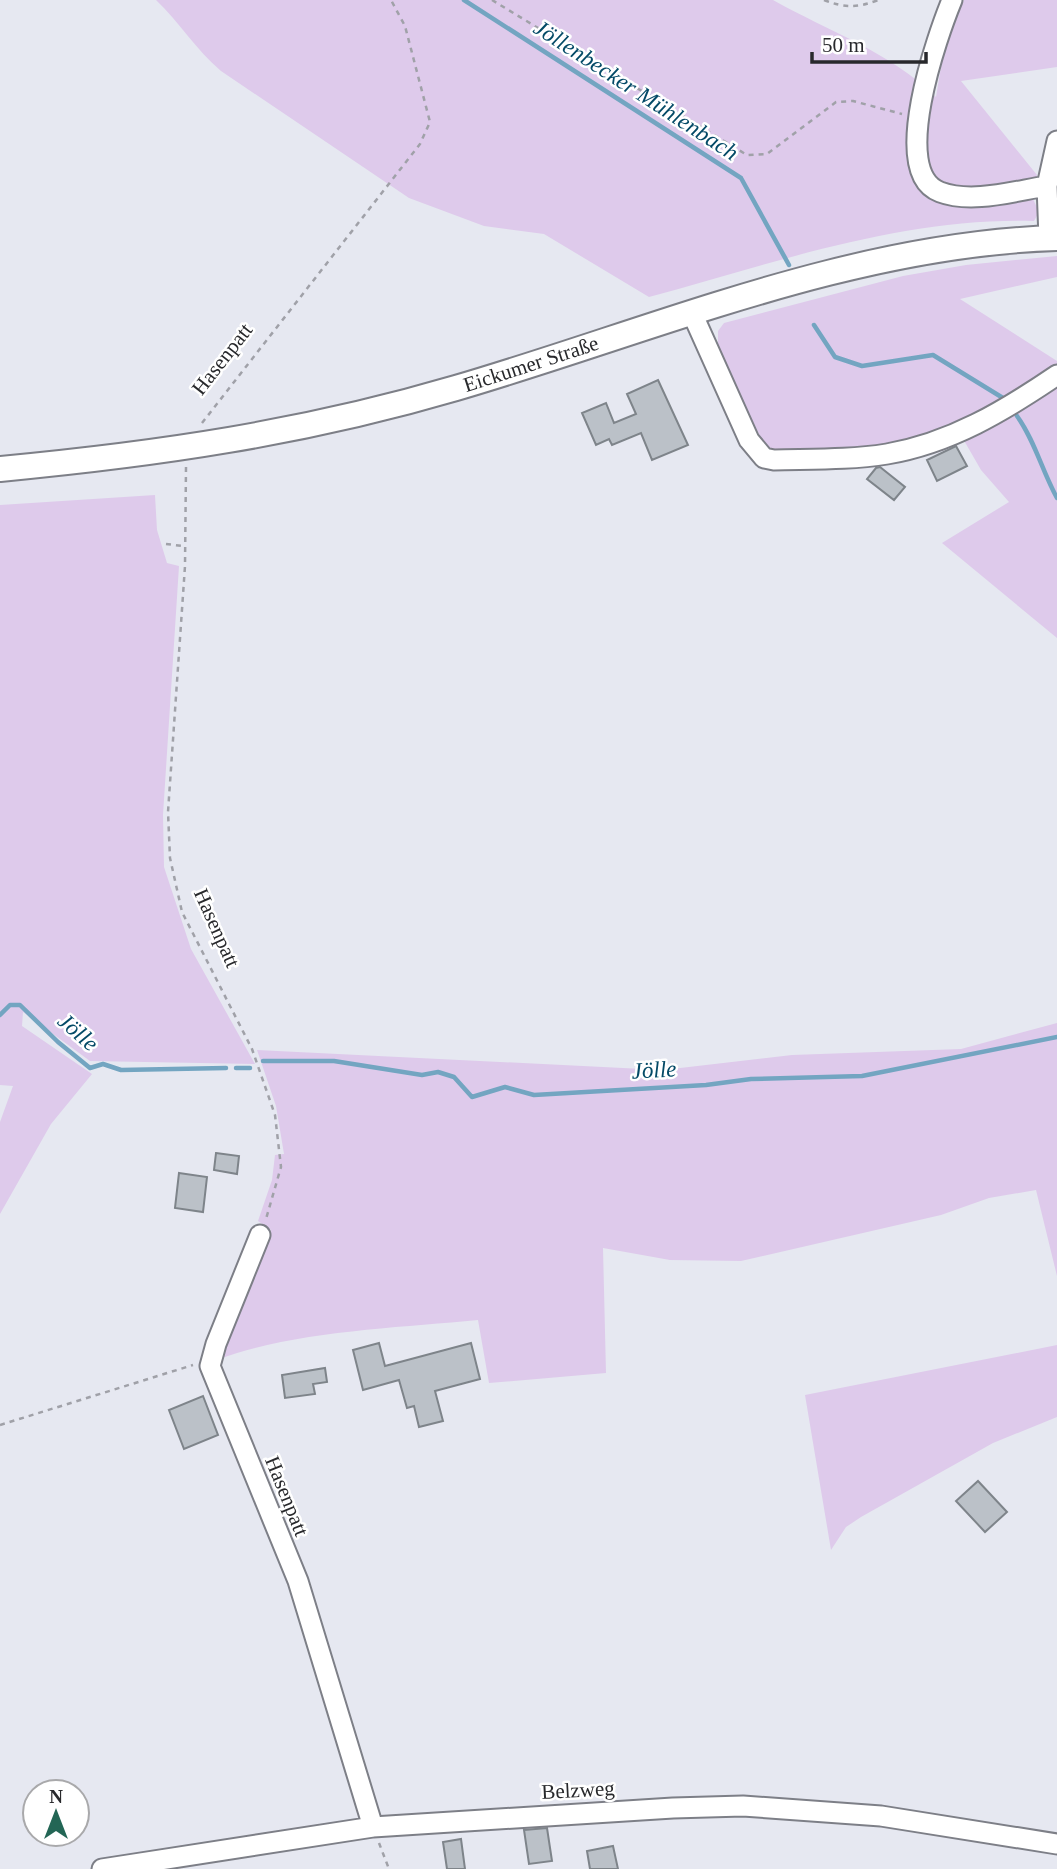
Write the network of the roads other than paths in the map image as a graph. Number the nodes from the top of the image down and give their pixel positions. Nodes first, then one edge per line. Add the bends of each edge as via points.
1 (953, 0) edge
2 (1057, 141) edge
3 (1047, 186) junction
4 (1053, 238) edge
5 (692, 313) junction
6 (1057, 375) edge
7 (0, 469) edge
8 (260, 1235) road end
9 (373, 1827) junction
10 (1057, 1844) edge
11 (102, 1869) edge

1 - 3 street via 917,118 923,174 936,191 974,196
2 - 3 street
3 - 4 street
4 - 5 main road, Eickumer Straße via 935,251 828,274
5 - 6 street via 749,440 764,458 774,460 889,454 944,439 995,415
5 - 7 main road, Eickumer Straße via 457,388 270,435 187,449
8 - 9 street, Hasenpatt via 209,1366 298,1581
9 - 10 street, Belzweg via 743,1806 881,1816
9 - 11 street, Belzweg

